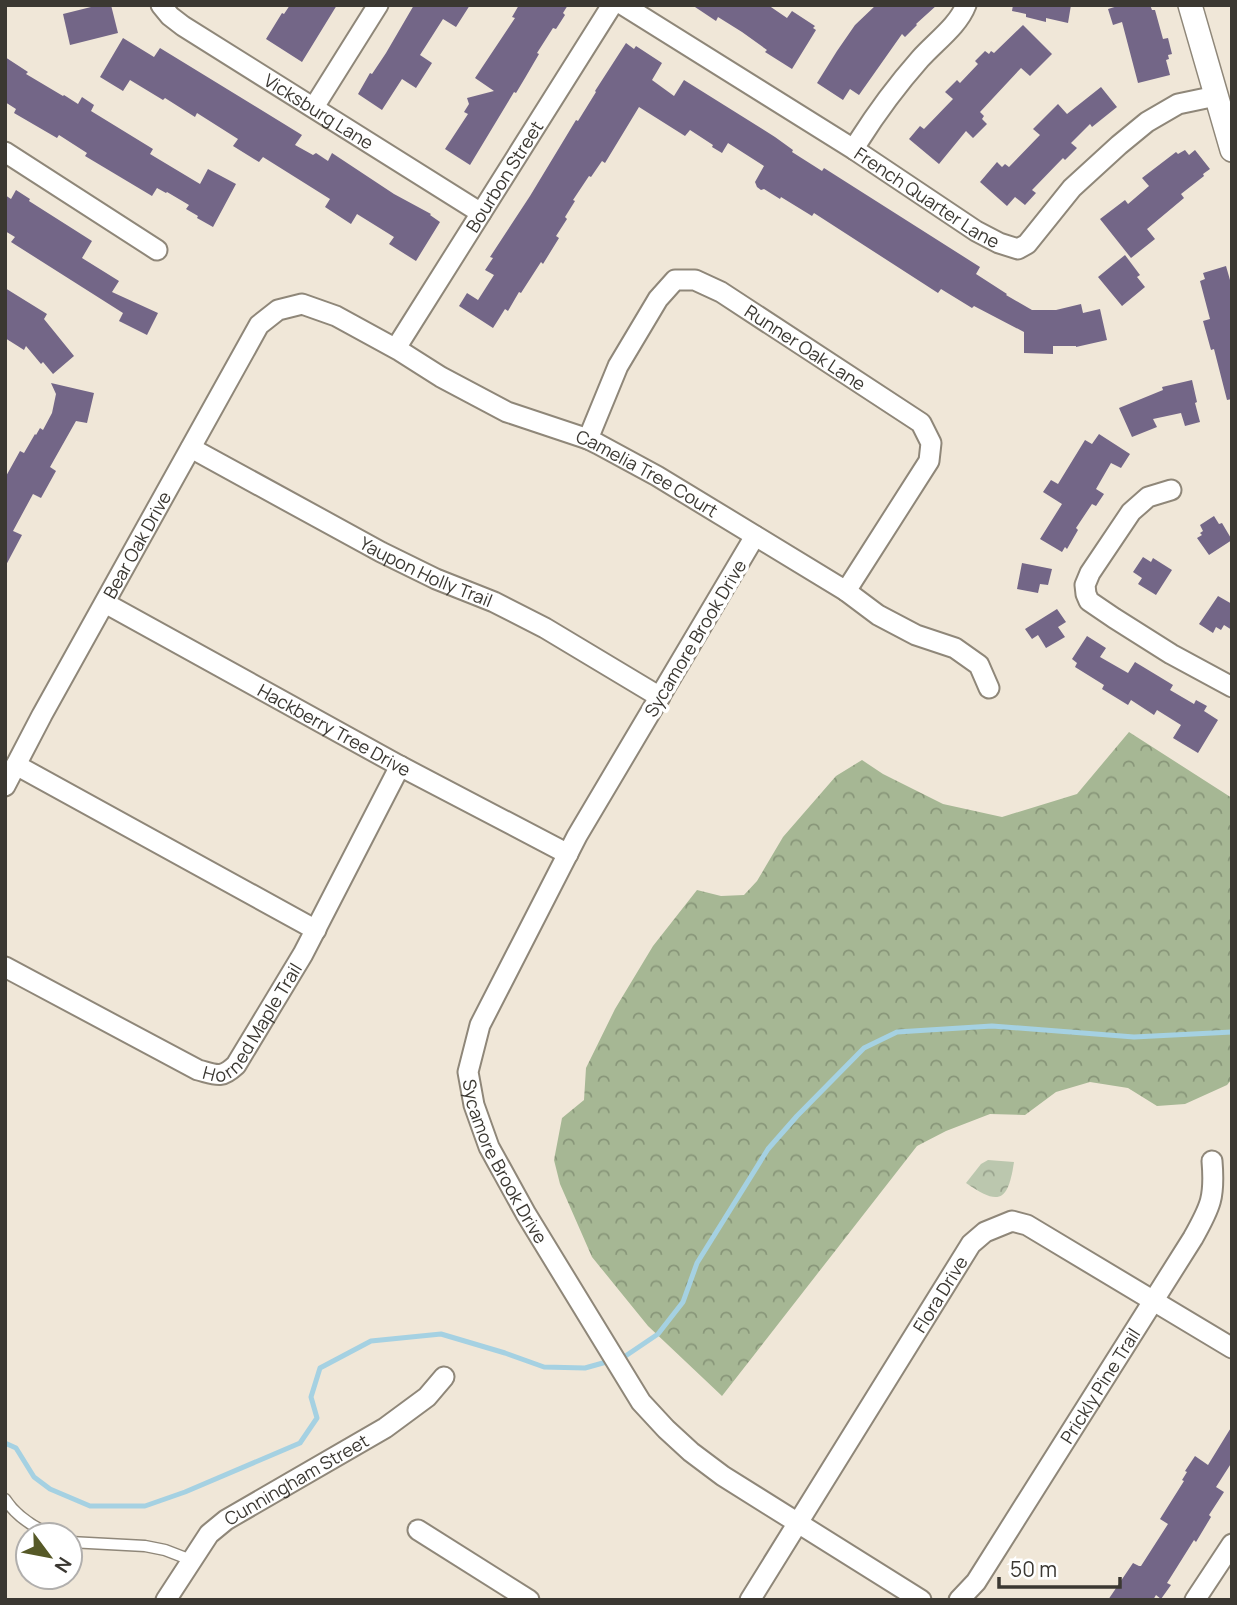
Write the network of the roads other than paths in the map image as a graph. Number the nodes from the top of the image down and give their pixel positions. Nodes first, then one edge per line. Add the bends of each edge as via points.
1 (161, 5) edge
2 (378, 5) edge
3 (612, 5) edge
4 (624, 5) edge
5 (966, 5) edge
6 (1189, 5) edge
7 (1216, 96) junction
8 (314, 107) junction
9 (855, 150) junction
10 (1232, 150) edge
11 (5, 152) edge
12 (481, 213) junction
13 (157, 250) dead end
14 (278, 310) joint
15 (396, 348) junction
16 (588, 439) junction
17 (191, 448) junction
18 (1171, 491) dead end
19 (755, 536) junction
20 (846, 591) junction
21 (105, 603) junction
22 (1232, 687) edge
23 (989, 688) dead end
24 (660, 697) junction
25 (16, 765) junction
26 (400, 766) junction
27 (5, 786) edge
28 (568, 854) junction
29 (316, 930) junction
30 (5, 967) edge
31 (1212, 1161) dead end
32 (1153, 1302) junction
33 (1232, 1348) edge
34 (444, 1377) dead end
35 (5, 1499) edge
36 (26, 1521) edge
37 (799, 1522) junction
38 (418, 1530) dead end
39 (84, 1543) edge
40 (1232, 1544) edge
41 (191, 1560) junction
42 (166, 1600) edge
43 (529, 1600) edge
44 (750, 1600) edge
45 (921, 1600) edge
46 (959, 1600) edge
47 (1195, 1600) edge

1 - 8 street, Vicksburg Lane via 183,26
2 - 8 street
3 - 12 street, Bourbon Street
4 - 9 street, French Quarter Lane
5 - 9 street via 893,90
6 - 7 street
7 - 9 street, French Quarter Lane via 1178,104 1147,122 1072,188 1018,249 976,231
7 - 10 street
8 - 12 street, Vicksburg Lane
11 - 13 street
12 - 15 street, Bourbon Street
14 - 15 street, Camelia Tree Court via 302,304 336,316
14 - 17 street, Bear Oak Drive via 259,325
15 - 16 street, Camelia Tree Court via 507,412
16 - 19 street, Camelia Tree Court
16 - 20 street, Runner Oak Lane via 618,366 658,299 675,281 695,280 721,292 921,424 931,443 929,461
17 - 21 street, Bear Oak Drive
17 - 24 street, Yaupon Holly Trail via 436,579 545,628
18 - 22 street via 1148,497 1131,512 1090,573 1086,594 1114,618
19 - 20 street, Camelia Tree Court
19 - 24 street, Sycamore Brook Drive
20 - 23 street, Camelia Tree Court via 916,635 955,648 979,665
21 - 25 street, Bear Oak Drive
21 - 26 street, Hackberry Tree Drive
24 - 28 street, Sycamore Brook Drive
25 - 27 street, Bear Oak Drive
25 - 29 street
26 - 28 street, Hackberry Tree Drive
26 - 29 street, Horned Maple Trail
28 - 37 street, Sycamore Brook Drive via 480,1025 468,1072 474,1105 489,1147 526,1214 642,1402 691,1452
29 - 30 street, Horned Maple Trail via 227,1074 198,1070
31 - 32 street, Prickly Pine Trail via 1214,1186 1209,1210
32 - 33 street, Flora Drive
32 - 37 street, Flora Drive via 1027,1226 1012,1221 985,1232 971,1244
32 - 46 street, Prickly Pine Trail via 976,1582
34 - 41 street, Cunningham Street via 427,1397 385,1428 226,1520 209,1534
35 - 36 lane
37 - 44 street, Flora Drive
37 - 45 street, Sycamore Brook Drive
38 - 43 street
39 - 41 lane via 165,1549
40 - 47 street
41 - 42 street, Cunningham Street

